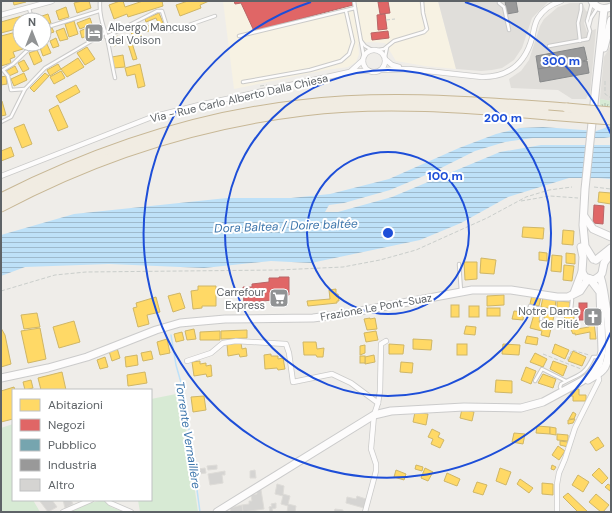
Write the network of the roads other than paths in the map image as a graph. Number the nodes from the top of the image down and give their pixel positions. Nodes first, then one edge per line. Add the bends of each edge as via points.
1 (52, 1) edge
2 (100, 1) edge
3 (354, 1) edge
4 (422, 1) edge
5 (498, 1) edge
6 (561, 1) edge
7 (581, 5) dead end
8 (597, 5) edge
9 (29, 8) junction
10 (355, 8) junction
11 (99, 11) junction
12 (346, 11) junction
13 (30, 12) edge
14 (1, 15) edge
15 (215, 16) dead end
16 (611, 20) edge
17 (52, 26) edge
18 (589, 28) junction
19 (509, 30) dead end
20 (105, 33) junction
21 (239, 36) dead end
22 (106, 37) junction
23 (360, 39) junction
24 (580, 40) junction
25 (388, 46) junction
26 (549, 46) dead end
27 (372, 50) junction
28 (378, 50) junction
29 (26, 52) edge
30 (385, 58) junction
31 (363, 59) junction
32 (599, 59) junction
33 (409, 69) junction
34 (381, 70) junction
35 (369, 71) junction
36 (343, 74) junction
37 (115, 78) dead end
38 (243, 82) dead end
39 (25, 89) junction
40 (611, 112) edge
41 (611, 120) edge
42 (1, 122) edge
43 (1, 176) edge
44 (585, 187) junction
45 (1, 198) edge
46 (1, 207) edge
47 (583, 214) junction
48 (611, 237) edge
49 (611, 248) edge
50 (611, 253) edge
51 (594, 260) junction
52 (459, 264) dead end
53 (583, 269) junction
54 (601, 273) junction
55 (589, 279) junction
56 (461, 292) junction
57 (572, 295) junction
58 (543, 310) junction
59 (529, 312) dead end
60 (541, 319) dead end
61 (602, 332) junction
62 (610, 335) edge
63 (386, 342) dead end
64 (598, 357) junction
65 (187, 361) dead end
66 (598, 374) junction
67 (1, 378) edge
68 (535, 381) dead end
69 (567, 381) junction
70 (582, 381) junction
71 (562, 392) junction
72 (378, 403) junction
73 (374, 415) junction
74 (89, 501) edge
75 (108, 501) edge
76 (63, 512) edge
77 (131, 512) edge
78 (217, 512) edge
79 (365, 512) edge
80 (556, 512) edge

1 - 9 street
2 - 11 lane
3 - 10 lane
4 - 25 lane via 427,29 394,41
5 - 19 lane via 504,7
6 - 33 street via 542,13 524,58 502,75 482,77
7 - 24 lane via 578,23
8 - 18 lane
8 - 18 lane via 587,21
8 - 32 main road
9 - 13 lane
9 - 14 street
10 - 12 lane
10 - 23 lane
11 - 17 lane
11 - 20 lane
12 - 21 lane
12 - 38 lane via 353,42 349,54 341,61 310,70
15 - 22 lane via 172,31 168,30 162,11 157,11
16 - 32 main road
18 - 24 lane via 588,39
20 - 22 lane
20 - 39 lane via 45,68
22 - 37 lane
23 - 27 lane
23 - 31 lane
24 - 26 lane
25 - 28 lane
25 - 30 lane
27 - 28 street
27 - 31 street
28 - 30 street
29 - 39 lane via 3,70 8,76 11,90
30 - 33 street via 392,65
30 - 34 street
31 - 35 street
31 - 36 street via 354,69
32 - 44 main road, bridge
33 - 34 street
34 - 35 street
35 - 36 street, Via - Rue Carlo Alberto Dalla Chiesa via 359,70
36 - 43 street, Via - Rue Carlo Alberto Dalla Chiesa via 152,117
39 - 42 lane via 11,117
40 - 45 highway, bridge via 471,101 386,100 339,101 235,114 128,143 49,174
41 - 46 highway, bridge via 477,109 392,106 303,111 184,133 54,180
44 - 47 main road
44 - 53 main road via 582,198 580,243
47 - 48 main road via 593,230
47 - 51 main road via 583,241 586,251
49 - 51 main road
50 - 54 main road
51 - 53 main road via 587,261
51 - 54 main road via 600,263
52 - 56 lane
53 - 55 main road
53 - 57 main road
54 - 55 main road via 597,278
54 - 62 main road
55 - 57 main road via 580,291
55 - 61 main road via 600,292
56 - 57 main road, Frazione Le Pont-Suaz via 511,290 557,297
56 - 67 main road, Frazione Le Pont-Suaz via 313,318 225,319 180,323 87,357
57 - 58 lane via 571,310 568,312
58 - 59 lane via 530,306
58 - 60 lane
61 - 62 street
61 - 64 main road
62 - 66 main road via 608,362 604,370
63 - 72 street via 380,344
64 - 69 lane via 593,357 590,366 584,372
64 - 70 main road via 599,364
65 - 72 street via 211,353 223,343 286,344 293,382 332,374 351,383
66 - 70 main road
66 - 80 street via 599,380 575,428 559,473
68 - 69 lane via 542,369
69 - 71 lane via 561,384
70 - 71 main road
71 - 73 main road via 543,402 521,408 464,407 391,411
72 - 73 street
73 - 78 main road
73 - 79 street via 371,449 376,471
74 - 76 street
75 - 77 street

